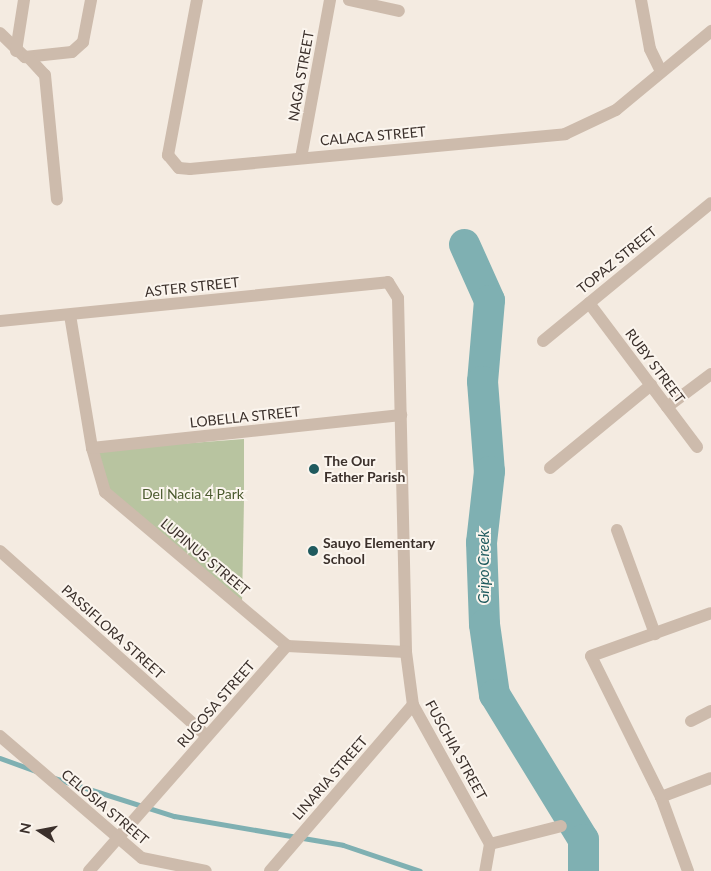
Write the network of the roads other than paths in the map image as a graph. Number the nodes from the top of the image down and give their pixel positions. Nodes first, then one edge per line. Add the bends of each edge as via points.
1 (24, 0) edge
2 (91, 0) edge
3 (197, 0) edge
4 (330, 0) edge
5 (349, 0) edge
6 (641, 0) edge
7 (399, 11) dead end
8 (711, 31) edge
9 (0, 32) edge
10 (16, 51) junction
11 (29, 58) junction
12 (661, 72) junction
13 (301, 158) junction
14 (57, 199) dead end
15 (711, 203) edge
16 (388, 282) joint
17 (589, 303) junction
18 (70, 315) junction
19 (0, 321) edge
20 (543, 341) dead end
21 (711, 374) edge
22 (651, 385) junction
23 (667, 407) junction
24 (401, 416) junction
25 (697, 447) dead end
26 (92, 448) junction
27 (550, 468) dead end
28 (617, 530) dead end
29 (0, 551) edge
30 (711, 613) edge
31 (655, 634) junction
32 (287, 646) junction
33 (406, 652) junction
34 (413, 705) junction
35 (711, 711) edge
36 (691, 721) dead end
37 (206, 735) junction
38 (0, 736) edge
39 (711, 778) edge
40 (661, 797) junction
41 (561, 826) dead end
42 (118, 842) junction
43 (490, 844) junction
44 (90, 871) edge
45 (206, 871) edge
46 (270, 871) edge
47 (485, 871) edge
48 (688, 871) edge

1 - 10 street
2 - 11 street via 81,47
3 - 13 street, CALACA STREET via 169,146 172,162 190,169
4 - 13 street, NAGA STREET
5 - 7 street
6 - 12 street via 650,49
8 - 12 street, CALACA STREET
9 - 10 street
10 - 11 street
11 - 14 street via 45,74
12 - 13 street, CALACA STREET via 616,110 565,134
15 - 17 street, TOPAZ STREET
16 - 18 street, ASTER STREET
16 - 24 street, FUSCHIA STREET via 398,298
17 - 20 street, TOPAZ STREET
17 - 22 street, RUBY STREET
18 - 19 street, ASTER STREET
18 - 26 street, LUPINUS STREET
21 - 23 street
22 - 23 street, RUBY STREET
22 - 27 street
23 - 25 street, RUBY STREET
24 - 26 street, LOBELLA STREET
24 - 33 street, FUSCHIA STREET
26 - 32 street, LUPINUS STREET via 105,492
28 - 31 street
29 - 37 street, PASSIFLORA STREET
30 - 31 street
31 - 40 street via 591,656
32 - 33 street
32 - 37 street, RUGOSA STREET
33 - 34 street, FUSCHIA STREET
34 - 43 street, FUSCHIA STREET
34 - 46 street, LINARIA STREET
35 - 36 street
37 - 42 street, RUGOSA STREET
38 - 42 street, CELOSIA STREET
39 - 40 street
40 - 48 street
41 - 43 street
42 - 44 street, RUGOSA STREET
42 - 45 street, CELOSIA STREET via 142,858
43 - 47 street

